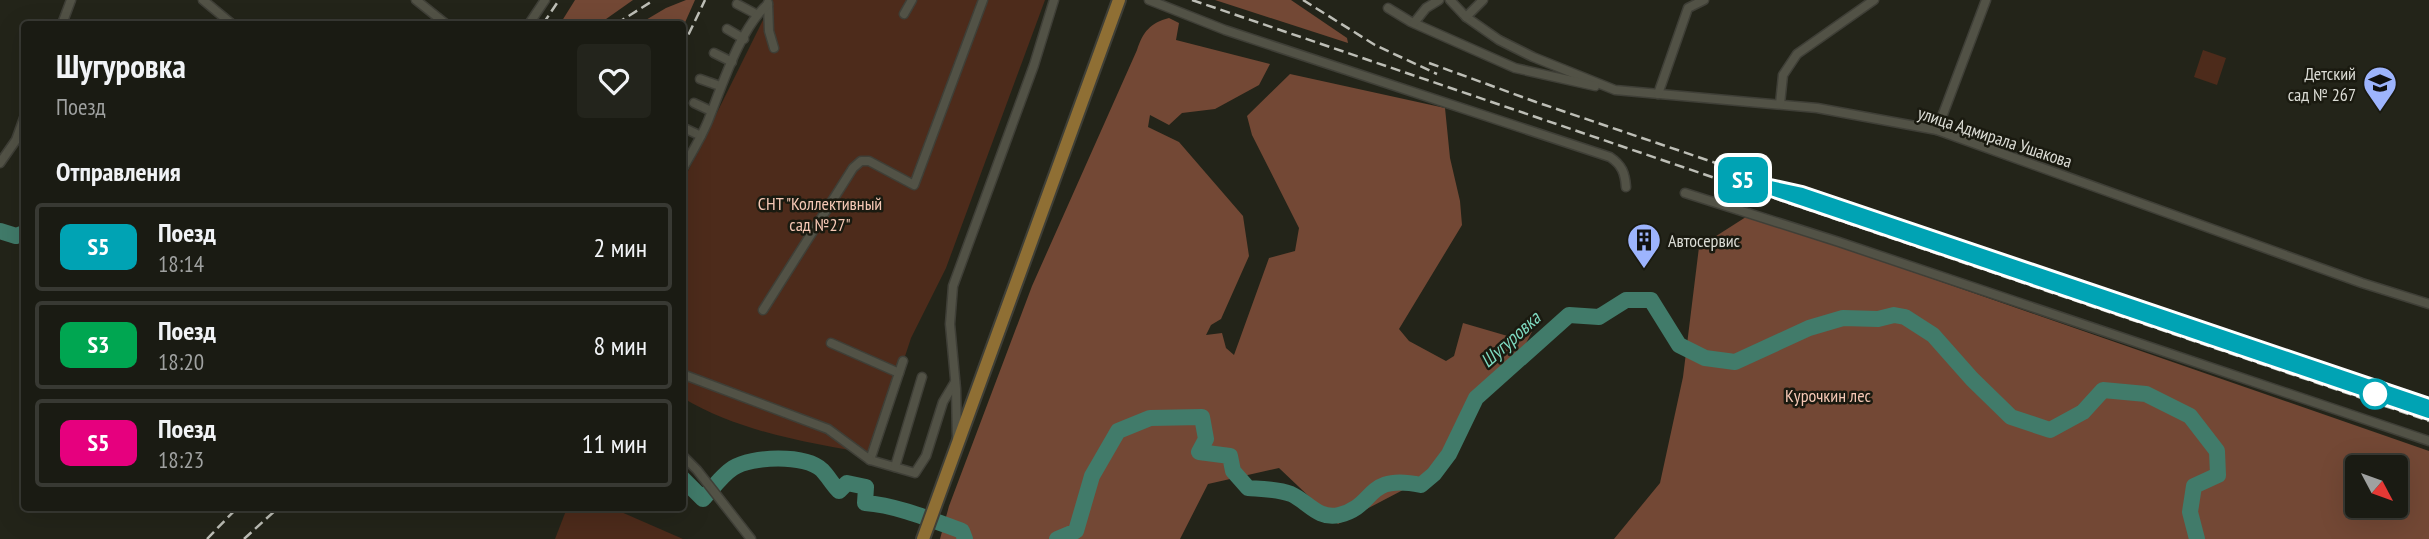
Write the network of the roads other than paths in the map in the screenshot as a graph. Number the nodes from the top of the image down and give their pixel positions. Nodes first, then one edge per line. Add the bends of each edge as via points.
1 (71, 0) edge
2 (203, 0) edge
3 (416, 0) edge
4 (545, 0) edge
5 (912, 0) edge
6 (983, 0) edge
7 (1054, 0) edge
8 (1119, 0) edge
9 (1149, 0) edge
10 (1439, 0) edge
11 (1450, 0) edge
12 (1483, 0) edge
13 (1704, 0) edge
14 (1874, 0) edge
15 (1986, 0) edge
16 (768, 2) edge
17 (737, 4) dead end
18 (1388, 8) dead end
19 (756, 14) junction
20 (904, 14) dead end
21 (1466, 17) junction
22 (63, 21) edge
23 (228, 21) edge
24 (442, 21) edge
25 (531, 21) edge
26 (1414, 23) junction
27 (727, 29) dead end
28 (744, 39) junction
29 (774, 48) dead end
30 (714, 53) dead end
31 (732, 62) junction
32 (700, 79) dead end
33 (720, 86) junction
34 (1615, 90) junction
35 (1658, 94) junction
36 (694, 103) dead end
37 (1780, 104) junction
38 (711, 111) junction
39 (21, 127) edge
40 (686, 129) edge
41 (1937, 130) junction
42 (701, 136) junction
43 (686, 156) edge
44 (0, 163) edge
45 (1626, 187) dead end
46 (1685, 193) dead end
47 (2429, 304) edge
48 (763, 310) dead end
49 (831, 343) dead end
50 (903, 361) dead end
51 (899, 373) junction
52 (686, 376) edge
53 (922, 377) dead end
54 (955, 382) junction
55 (2429, 441) edge
56 (957, 446) junction
57 (686, 459) edge
58 (870, 460) junction
59 (895, 467) junction
60 (751, 539) edge
61 (923, 539) edge

1 - 22 street
2 - 23 street
3 - 24 street
4 - 25 street
5 - 20 street
6 - 48 street via 915,185 861,161
7 - 54 street via 953,286 950,324
8 - 56 main road
9 - 45 street via 1225,30 1610,157 1623,169
10 - 26 street
11 - 21 street, улица Адмирала Ушакова
12 - 21 street
13 - 35 street via 1688,8
14 - 37 street via 1797,54 1783,75
15 - 41 street
16 - 19 street
16 - 29 street
17 - 19 street
18 - 26 street
19 - 28 street
21 - 34 street, улица Адмирала Ушакова via 1533,57
26 - 34 street via 1515,68
27 - 28 street
28 - 31 street
30 - 31 street
31 - 33 street
32 - 33 street
33 - 38 street
34 - 35 street, улица Адмирала Ушакова
35 - 37 street, улица Адмирала Ушакова
36 - 38 street
37 - 41 street, улица Адмирала Ушакова
38 - 42 street
39 - 44 street
40 - 42 street
41 - 47 street, улица Адмирала Ушакова
42 - 43 street
46 - 55 street
49 - 51 street
50 - 51 street
51 - 58 street
52 - 58 street via 828,429
53 - 59 street
54 - 56 street
54 - 59 street via 915,473
56 - 61 main road
57 - 60 street
58 - 59 street

